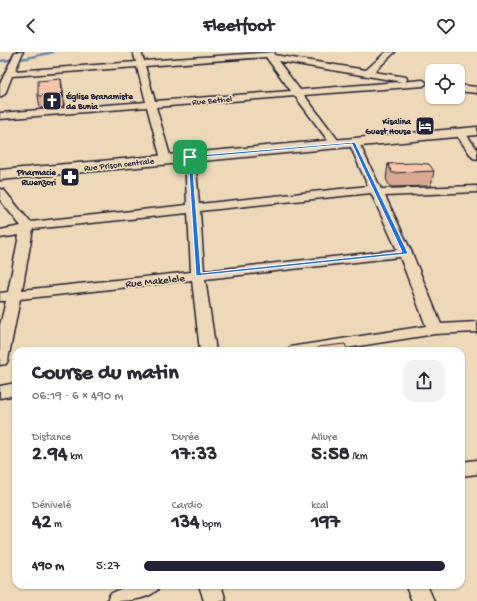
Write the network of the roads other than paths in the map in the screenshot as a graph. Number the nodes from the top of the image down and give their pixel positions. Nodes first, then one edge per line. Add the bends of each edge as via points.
1 (137, 52) edge
2 (391, 52) edge
3 (269, 54) edge
4 (16, 57) edge
5 (140, 65) junction
6 (369, 72) junction
7 (5, 78) edge
8 (425, 82) edge
9 (425, 83) edge
10 (465, 89) edge
11 (477, 90) edge
12 (298, 92) junction
13 (0, 94) edge
14 (152, 105) junction
15 (0, 116) edge
16 (477, 131) edge
17 (459, 132) junction
18 (354, 142) junction
19 (336, 144) junction
20 (477, 156) edge
21 (190, 157) junction
22 (166, 159) junction
23 (0, 175) edge
24 (477, 190) edge
25 (376, 191) junction
26 (0, 192) edge
27 (193, 207) junction
28 (27, 228) junction
29 (0, 234) edge
30 (405, 253) junction
31 (198, 275) junction
32 (14, 295) junction
33 (0, 297) edge
34 (477, 327) edge
35 (434, 329) junction
36 (207, 347) edge
37 (321, 347) edge
38 (0, 360) edge
39 (12, 390) edge
40 (0, 392) edge
41 (477, 467) edge
42 (465, 468) edge
43 (142, 589) edge
44 (211, 589) edge
45 (418, 589) edge
46 (118, 601) edge
47 (215, 601) edge
48 (423, 601) edge

1 - 5 street
2 - 6 street
3 - 5 street
3 - 6 street
3 - 12 street
4 - 7 street
5 - 7 street
5 - 14 street
6 - 8 street
7 - 13 street
9 - 12 street, Rue Bethel
10 - 11 street
12 - 14 street, Rue Bethel
12 - 19 street
14 - 15 street, Rue Bethel
14 - 22 street
16 - 17 street, Rue Prison centrale
17 - 18 street, Rue Prison centrale
17 - 20 street
18 - 19 street, Rue Prison centrale
18 - 25 street
19 - 21 street, Rue Prison centrale
21 - 22 street, Rue Prison centrale
21 - 27 street
22 - 23 street, Rue Prison centrale
24 - 25 street
25 - 27 street
25 - 30 street
26 - 28 street
27 - 28 street
27 - 31 street
28 - 29 street
28 - 32 street
30 - 31 street, Rue Makelele
30 - 35 street
31 - 32 street, Rue Makelele
31 - 36 street
32 - 33 street, Rue Makelele
32 - 38 street
34 - 35 street
35 - 37 street
39 - 40 street
41 - 42 street
43 - 46 street
44 - 47 street
45 - 48 street

